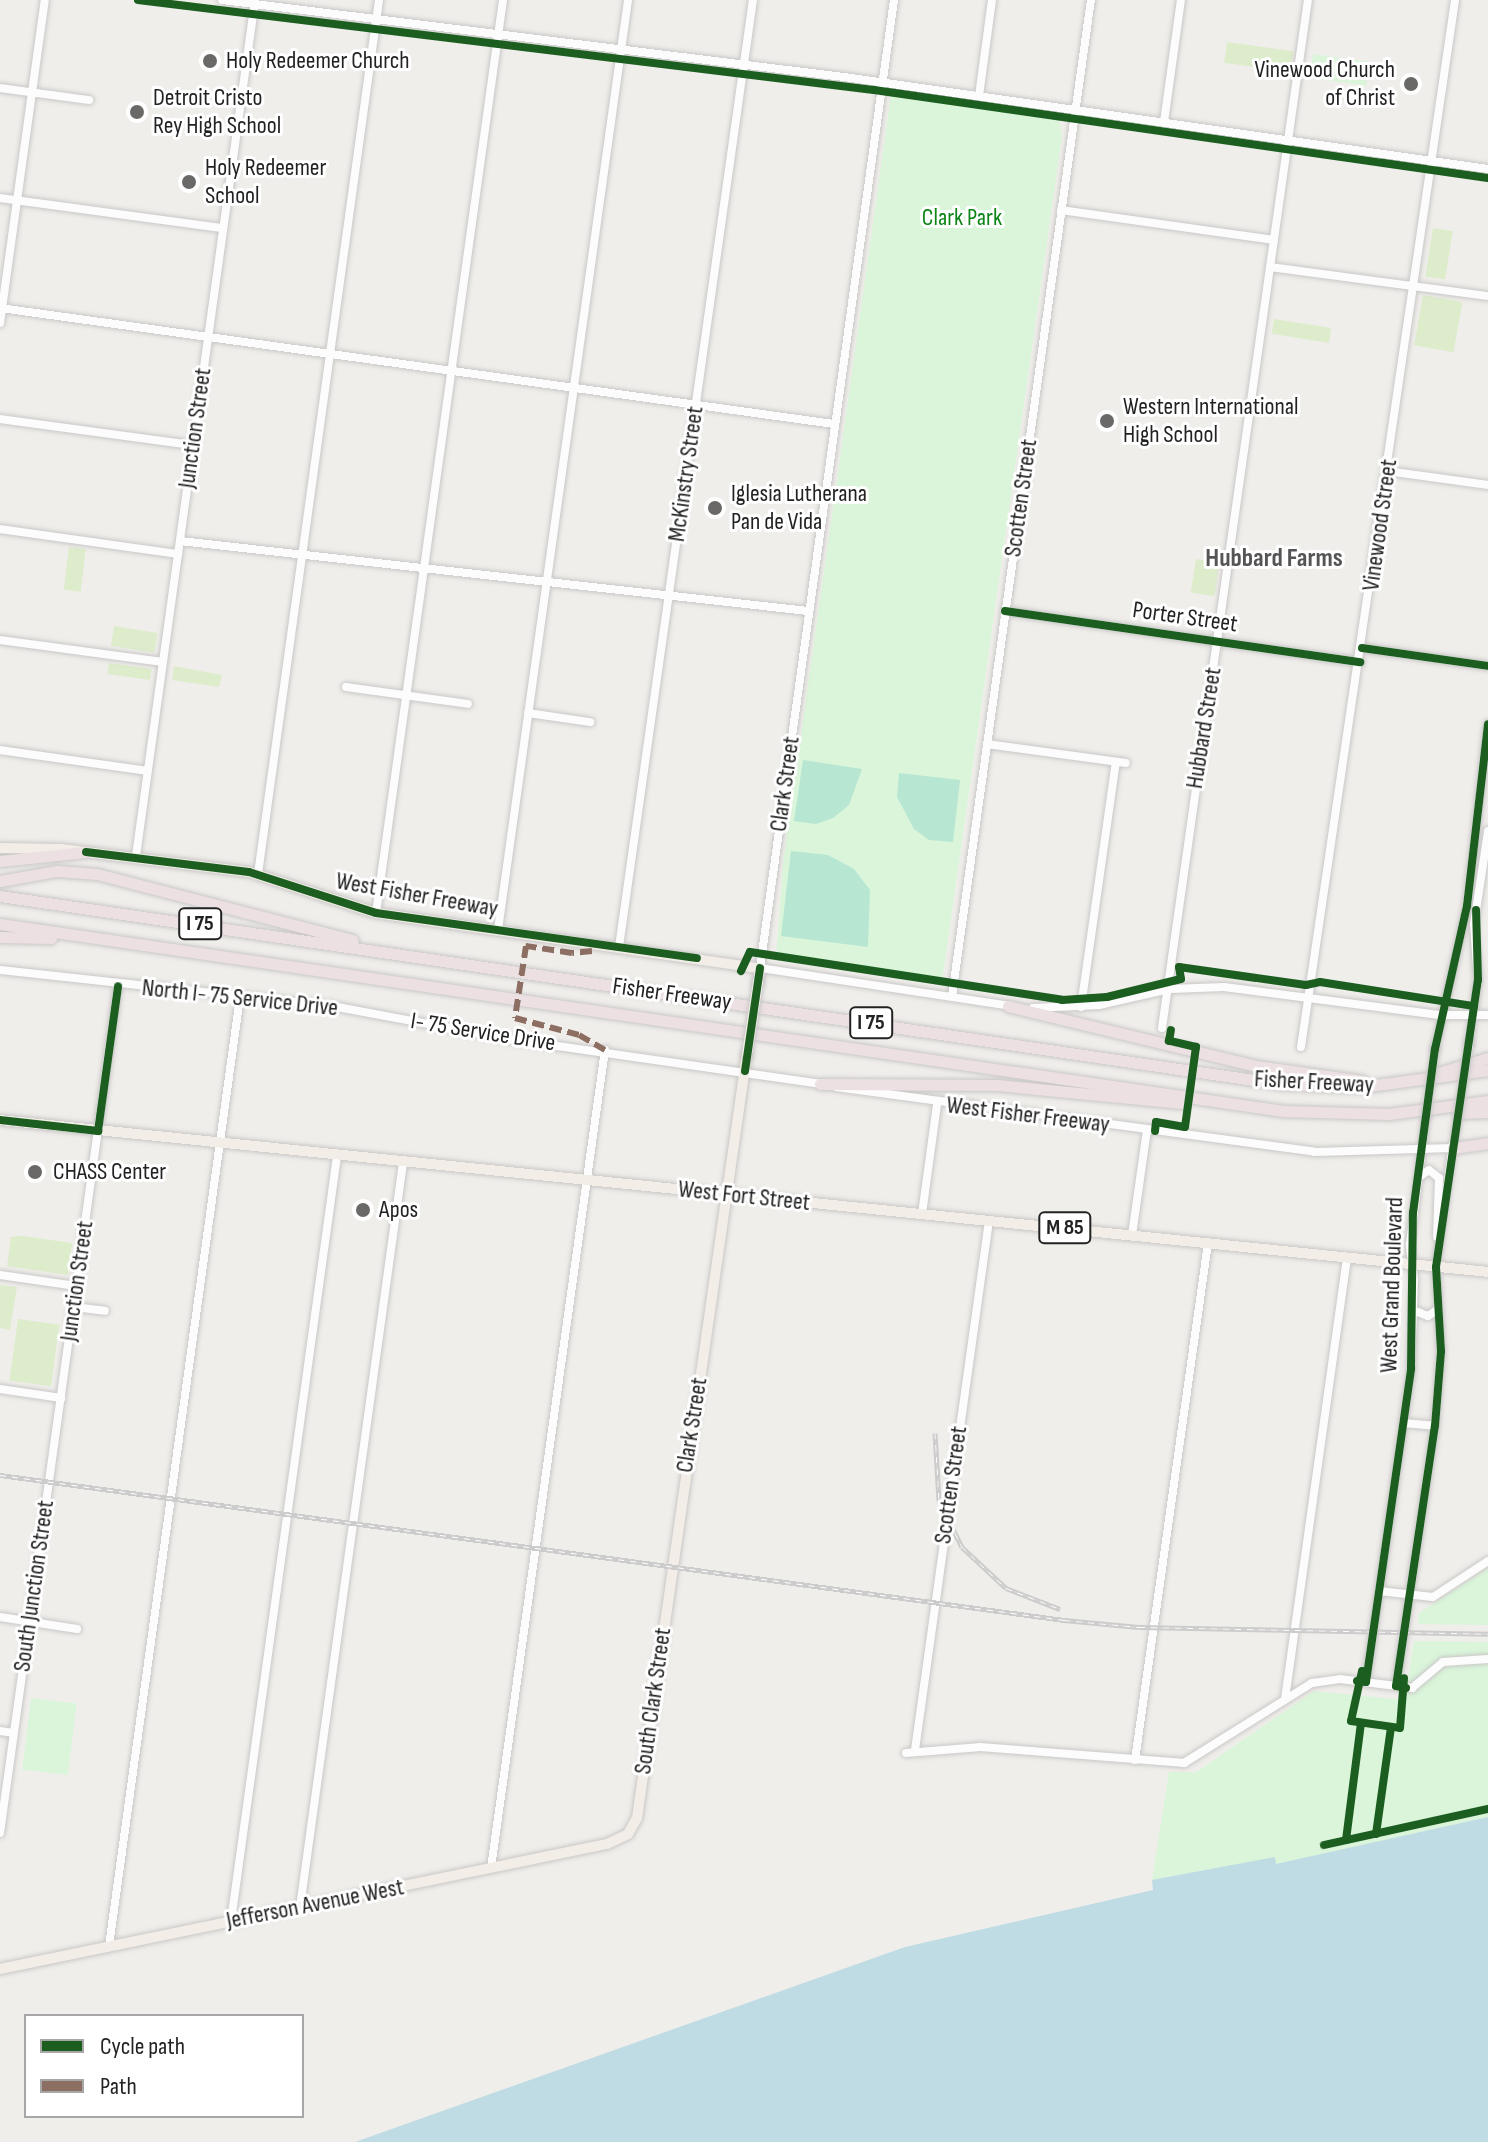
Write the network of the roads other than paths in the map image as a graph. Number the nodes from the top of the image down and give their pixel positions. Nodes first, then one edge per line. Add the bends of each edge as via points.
1 (45, 0) edge
2 (222, 0) edge
3 (379, 0) edge
4 (503, 0) edge
5 (628, 0) edge
6 (753, 0) edge
7 (894, 0) edge
8 (992, 0) edge
9 (1091, 0) edge
10 (1181, 0) edge
11 (1308, 0) edge
12 (1455, 0) edge
13 (254, 2) edge
14 (376, 19) junction
15 (499, 34) junction
16 (621, 49) junction
17 (744, 64) junction
18 (882, 82) junction
19 (0, 88) edge
20 (32, 92) junction
21 (979, 96) junction
22 (89, 100) dead end
23 (1075, 110) junction
24 (1164, 122) junction
25 (1288, 140) junction
26 (1431, 160) junction
27 (1488, 169) edge
28 (0, 198) edge
29 (17, 200) junction
30 (1061, 210) junction
31 (223, 228) junction
32 (1274, 240) junction
33 (1270, 267) junction
34 (1415, 285) junction
35 (1488, 296) edge
36 (1, 308) edge
37 (0, 323) edge
38 (208, 337) junction
39 (330, 355) junction
40 (452, 372) junction
41 (573, 388) junction
42 (696, 405) junction
43 (0, 419) edge
44 (834, 424) junction
45 (193, 445) junction
46 (1387, 471) junction
47 (1488, 485) edge
48 (0, 529) edge
49 (180, 541) junction
50 (302, 553) junction
51 (178, 554) junction
52 (425, 566) junction
53 (547, 578) junction
54 (670, 592) junction
55 (808, 611) junction
56 (1005, 611) junction
57 (0, 640) edge
58 (1217, 642) junction
59 (1362, 648) junction
60 (163, 662) junction
61 (1360, 662) junction
62 (1488, 666) edge
63 (346, 687) dead end
64 (406, 695) junction
65 (468, 704) dead end
66 (528, 713) junction
67 (590, 722) dead end
68 (1488, 724) edge
69 (987, 744) junction
70 (0, 750) edge
71 (148, 771) junction
72 (1488, 831) edge
73 (1474, 845) junction
74 (1485, 847) junction
75 (0, 848) edge
76 (86, 852) junction
77 (136, 856) junction
78 (0, 861) edge
79 (1485, 870) edge
80 (258, 874) junction
81 (0, 881) edge
82 (0, 896) edge
83 (376, 913) junction
84 (0, 924) edge
85 (498, 930) junction
86 (0, 937) edge
87 (106, 939) junction
88 (619, 947) junction
89 (400, 953) junction
90 (760, 968) junction
91 (0, 970) edge
92 (118, 986) junction
93 (1170, 989) junction
94 (952, 996) junction
95 (240, 997) junction
96 (1312, 999) junction
97 (1008, 1006) junction
98 (1081, 1007) junction
99 (362, 1011) joint
100 (1441, 1015) junction
101 (1472, 1015) junction
102 (1488, 1015) edge
103 (1162, 1028) dead end
104 (1301, 1047) dead end
105 (605, 1050) junction
106 (1488, 1058) edge
107 (1488, 1070) edge
108 (745, 1071) junction
109 (820, 1084) junction
110 (1401, 1084) junction
111 (1488, 1101) edge
112 (937, 1104) junction
113 (1230, 1104) junction
114 (1488, 1112) edge
115 (1406, 1113) junction
116 (0, 1120) edge
117 (1147, 1130) junction
118 (98, 1131) junction
119 (1454, 1142) junction
120 (220, 1143) junction
121 (1488, 1143) edge
122 (1421, 1151) junction
123 (337, 1156) junction
124 (403, 1163) junction
125 (1417, 1179) junction
126 (587, 1180) junction
127 (728, 1194) junction
128 (922, 1214) junction
129 (989, 1221) junction
130 (1132, 1235) junction
131 (1208, 1243) junction
132 (1438, 1245) junction
133 (1347, 1258) junction
134 (1411, 1263) junction
135 (1436, 1267) junction
136 (1488, 1272) edge
137 (0, 1275) edge
138 (76, 1286) junction
139 (74, 1307) junction
140 (1413, 1310) junction
141 (1437, 1310) junction
142 (105, 1311) dead end
143 (0, 1389) edge
144 (61, 1398) junction
145 (1403, 1423) junction
146 (1435, 1426) junction
147 (49, 1481) joint
148 (1488, 1561) edge
149 (671, 1567) joint
150 (1379, 1591) junction
151 (1410, 1596) junction
152 (0, 1617) edge
153 (29, 1621) junction
154 (77, 1629) dead end
155 (1488, 1659) edge
156 (1366, 1682) junction
157 (1396, 1686) junction
158 (1285, 1699) junction
159 (0, 1731) edge
160 (14, 1733) junction
161 (1135, 1760) junction
162 (0, 1833) edge
163 (628, 1834) joint
164 (491, 1868) junction
165 (300, 1907) junction
166 (231, 1921) junction
167 (109, 1946) junction
168 (0, 1969) edge

1 - 20 street
2 - 13 street
3 - 14 street
4 - 15 street
5 - 16 street
6 - 17 street, McKinstry Street
7 - 18 street, Clark Street
8 - 21 street
9 - 23 street, Scotten Street
10 - 24 street
11 - 25 street, Hubbard Street
12 - 26 street, Vinewood Street
13 - 14 street
13 - 31 street, Junction Street
14 - 15 street
14 - 39 street
15 - 16 street
15 - 40 street
16 - 17 street
16 - 41 street
17 - 18 street
17 - 42 street, McKinstry Street
18 - 21 street
18 - 44 street, Clark Street
19 - 20 street
20 - 22 street
20 - 29 street
21 - 23 street
23 - 24 street
23 - 30 street, Scotten Street
24 - 25 street
25 - 26 street
25 - 32 street, Hubbard Street
26 - 27 street
26 - 34 street, Vinewood Street
28 - 29 street
29 - 31 street
29 - 36 street
30 - 32 street
30 - 56 street, Scotten Street
31 - 38 street, Junction Street
32 - 33 street, Hubbard Street
33 - 34 street
33 - 58 street, Hubbard Street
34 - 35 street
34 - 46 street, Vinewood Street
36 - 37 street
36 - 38 street
38 - 39 street
38 - 45 street, Junction Street
39 - 40 street
39 - 50 street
40 - 41 street
40 - 52 street
41 - 42 street
41 - 53 street
42 - 44 street
42 - 54 street, McKinstry Street
43 - 45 street
44 - 55 street, Clark Street
45 - 49 street, Junction Street
46 - 47 street
46 - 59 street, Vinewood Street
48 - 51 street
49 - 50 street
49 - 51 street, Junction Street
50 - 52 street
50 - 80 street
51 - 60 street, Junction Street
52 - 53 street
52 - 64 street
53 - 54 street
53 - 66 street
54 - 55 street
54 - 88 street, McKinstry Street
55 - 90 street, Clark Street
56 - 58 street, Porter Street
56 - 69 street, Scotten Street
57 - 60 street
58 - 61 street, Porter Street
58 - 93 street, Hubbard Street via 1173,933
59 - 61 street, Vinewood Street
59 - 62 street
60 - 71 street, Junction Street
61 - 96 street, Vinewood Street
63 - 64 street
64 - 65 street
64 - 83 street
66 - 67 street
66 - 85 street
68 - 73 street, West Grand Boulevard
69 - 94 street, Scotten Street
69 - 98 street via 1121,762
70 - 71 street
71 - 77 street, Junction Street
72 - 74 street, West Grand Boulevard
73 - 74 street
73 - 100 street, West Grand Boulevard via 1465,920
74 - 79 street, West Grand Boulevard
75 - 76 main road, West Fisher Freeway
76 - 77 main road, West Fisher Freeway
76 - 78 highway
77 - 80 main road, West Fisher Freeway
79 - 101 street, West Grand Boulevard via 1474,924 1478,980
80 - 83 main road, West Fisher Freeway
81 - 89 highway via 80,871
82 - 89 highway, Fisher Freeway / I 75
83 - 85 main road, West Fisher Freeway
84 - 87 highway, Fisher Freeway / I 75
85 - 88 main road, West Fisher Freeway
86 - 87 highway
87 - 113 highway, Fisher Freeway / I 75
88 - 90 main road, West Fisher Freeway
89 - 110 highway, Fisher Freeway / I 75 via 1258,1081 1335,1087
90 - 94 street, West Fisher Freeway
90 - 108 main road, Clark Street, bridge
91 - 92 street
92 - 95 street, North I- 75 Service Drive
92 - 118 street, Junction Street
93 - 96 street, West Fisher Freeway via 1224,987
93 - 98 street, West Fisher Freeway
93 - 103 street, Hubbard Street
94 - 97 street, West Fisher Freeway
95 - 99 street, North I- 75 Service Drive
95 - 120 street
96 - 100 street, West Fisher Freeway
96 - 104 street, Vinewood Street
97 - 98 street, West Fisher Freeway
97 - 110 highway via 1256,1066
99 - 105 street, I- 75 Service Drive via 509,1039
100 - 101 street, West Fisher Freeway
100 - 122 street, West Grand Boulevard, bridge
101 - 102 street, West Fisher Freeway
101 - 119 street, West Grand Boulevard, bridge
105 - 108 street, West Fisher Freeway
105 - 126 street
106 - 110 highway
107 - 110 highway, Fisher Freeway / I 75
108 - 109 street, West Fisher Freeway
108 - 127 main road, Clark Street
109 - 112 street, West Fisher Freeway
109 - 113 highway via 997,1085
111 - 115 highway, Fisher Freeway / I 75
112 - 117 street, West Fisher Freeway
112 - 128 street
113 - 115 highway, Fisher Freeway / I 75 via 1337,1115
114 - 115 highway
116 - 118 main road, West Fort Street / M 85
117 - 122 street, West Fisher Freeway via 1314,1152
117 - 130 street
118 - 120 main road, West Fort Street / M 85
118 - 138 street, Junction Street
119 - 121 highway
119 - 122 street, West Fisher Freeway
119 - 132 street, West Grand Boulevard
120 - 123 main road, West Fort Street / M 85
120 - 167 street
122 - 125 street, West Grand Boulevard
123 - 124 main road, West Fort Street / M 85
123 - 166 street
124 - 126 main road, West Fort Street / M 85
124 - 165 street
125 - 132 street via 1429,1170 1439,1178
125 - 134 street, West Grand Boulevard
126 - 127 main road, West Fort Street / M 85
126 - 164 street
127 - 128 main road, West Fort Street / M 85
127 - 149 main road, Clark Street
128 - 129 main road, West Fort Street / M 85
129 - 130 main road, West Fort Street / M 85
129 - 161 street, Scotten Street via 911,1751 981,1747
130 - 131 main road, West Fort Street / M 85
131 - 133 main road, West Fort Street / M 85
131 - 161 street
132 - 135 street, West Grand Boulevard
133 - 134 main road, West Fort Street / M 85
133 - 158 street
134 - 135 main road, West Fort Street / M 85
134 - 140 street, West Grand Boulevard
135 - 136 main road, West Fort Street / M 85
135 - 141 street, West Grand Boulevard
137 - 138 street
138 - 139 street, Junction Street
139 - 142 street
139 - 144 street, Junction Street
140 - 141 street via 1428,1316
140 - 145 street, West Grand Boulevard
141 - 146 street, West Grand Boulevard via 1441,1351
143 - 144 street
144 - 147 street, Junction Street
145 - 146 street
145 - 150 street, West Grand Boulevard
146 - 151 street, West Grand Boulevard
147 - 153 street, South Junction Street
148 - 151 street via 1433,1597
149 - 163 main road, South Clark Street via 637,1818
150 - 151 street
150 - 156 street, West Grand Boulevard
151 - 157 street, West Grand Boulevard
152 - 153 street
153 - 154 street
153 - 160 street, South Junction Street
155 - 157 street via 1449,1660 1416,1686
156 - 157 street
156 - 158 street via 1323,1680
158 - 161 street via 1198,1759
159 - 160 street
160 - 162 street, South Junction Street
163 - 164 main road, Jefferson Avenue West via 607,1844
164 - 165 main road, Jefferson Avenue West
165 - 166 main road, Jefferson Avenue West
166 - 167 main road, Jefferson Avenue West
167 - 168 main road, Jefferson Avenue West

